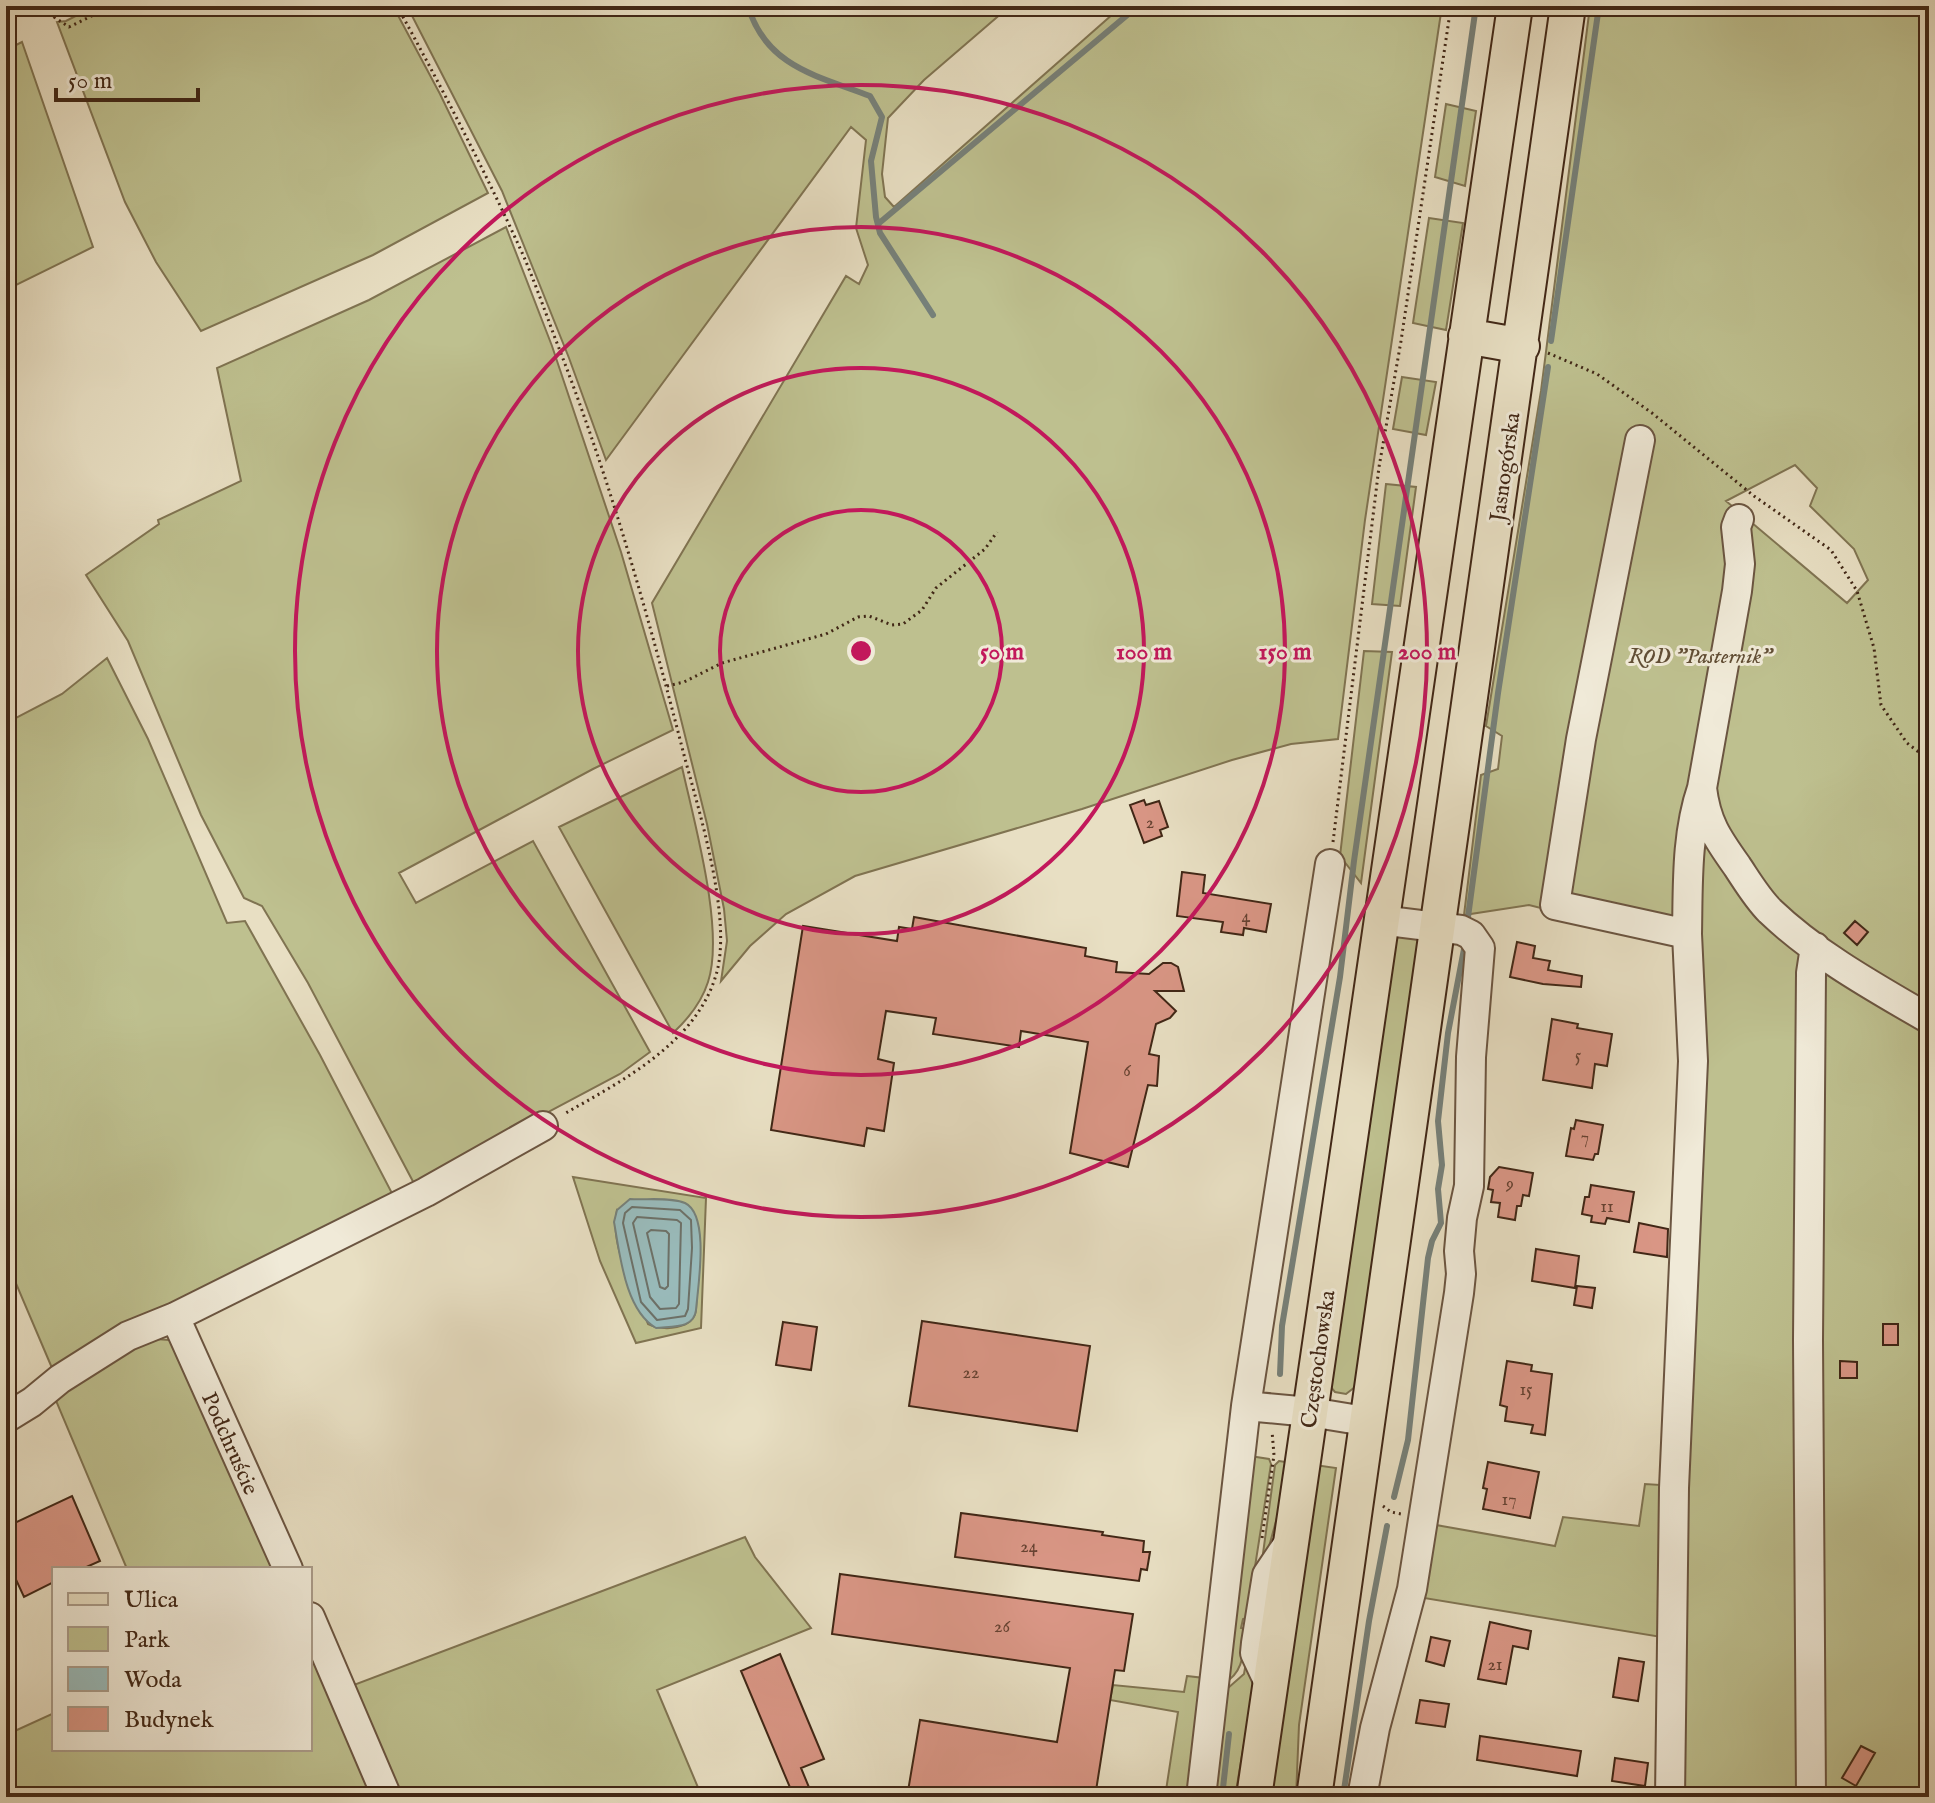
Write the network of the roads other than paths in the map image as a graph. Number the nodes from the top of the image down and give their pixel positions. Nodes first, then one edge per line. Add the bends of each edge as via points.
1 (1515, 6) edge
2 (1568, 6) edge
3 (1466, 336) junction
4 (1522, 346) junction
5 (1640, 440) dead end
6 (1739, 519) dead end
7 (1702, 788) junction
8 (1330, 864) road end
9 (1380, 920) junction
10 (1437, 927) junction
11 (1687, 934) junction
12 (1815, 947) junction
13 (1929, 1019) edge
14 (543, 1126) road end
15 (175, 1317) junction
16 (1246, 1406) junction
17 (1310, 1412) junction
18 (6, 1418) edge
19 (1365, 1421) junction
20 (287, 1567) edge
21 (312, 1622) edge
22 (387, 1797) edge
23 (1201, 1797) edge
24 (1254, 1797) edge
25 (1314, 1797) edge
26 (1362, 1797) edge
27 (1670, 1797) edge
28 (1811, 1797) edge

1 - 3 main road
2 - 4 main road, Jasnogórska
3 - 4 main road
3 - 9 main road
4 - 10 main road, Jasnogórska
5 - 11 street via 1581,739 1555,905
6 - 7 street via 1737,591
7 - 11 street via 1689,850
7 - 12 street via 1713,834 1767,909
8 - 16 street
9 - 10 street
9 - 17 main road, Częstochowska
10 - 19 main road
10 - 26 street via 1461,930 1480,948 1469,1186 1444,1400 1412,1589
11 - 27 street via 1693,1061 1674,1488
12 - 13 street
12 - 28 street via 1808,1340
14 - 15 street via 426,1192
15 - 18 street via 128,1336
15 - 20 street, Podchruście
16 - 17 street
16 - 23 street
17 - 19 street
17 - 24 main road, Częstochowska
19 - 25 main road
21 - 22 street

